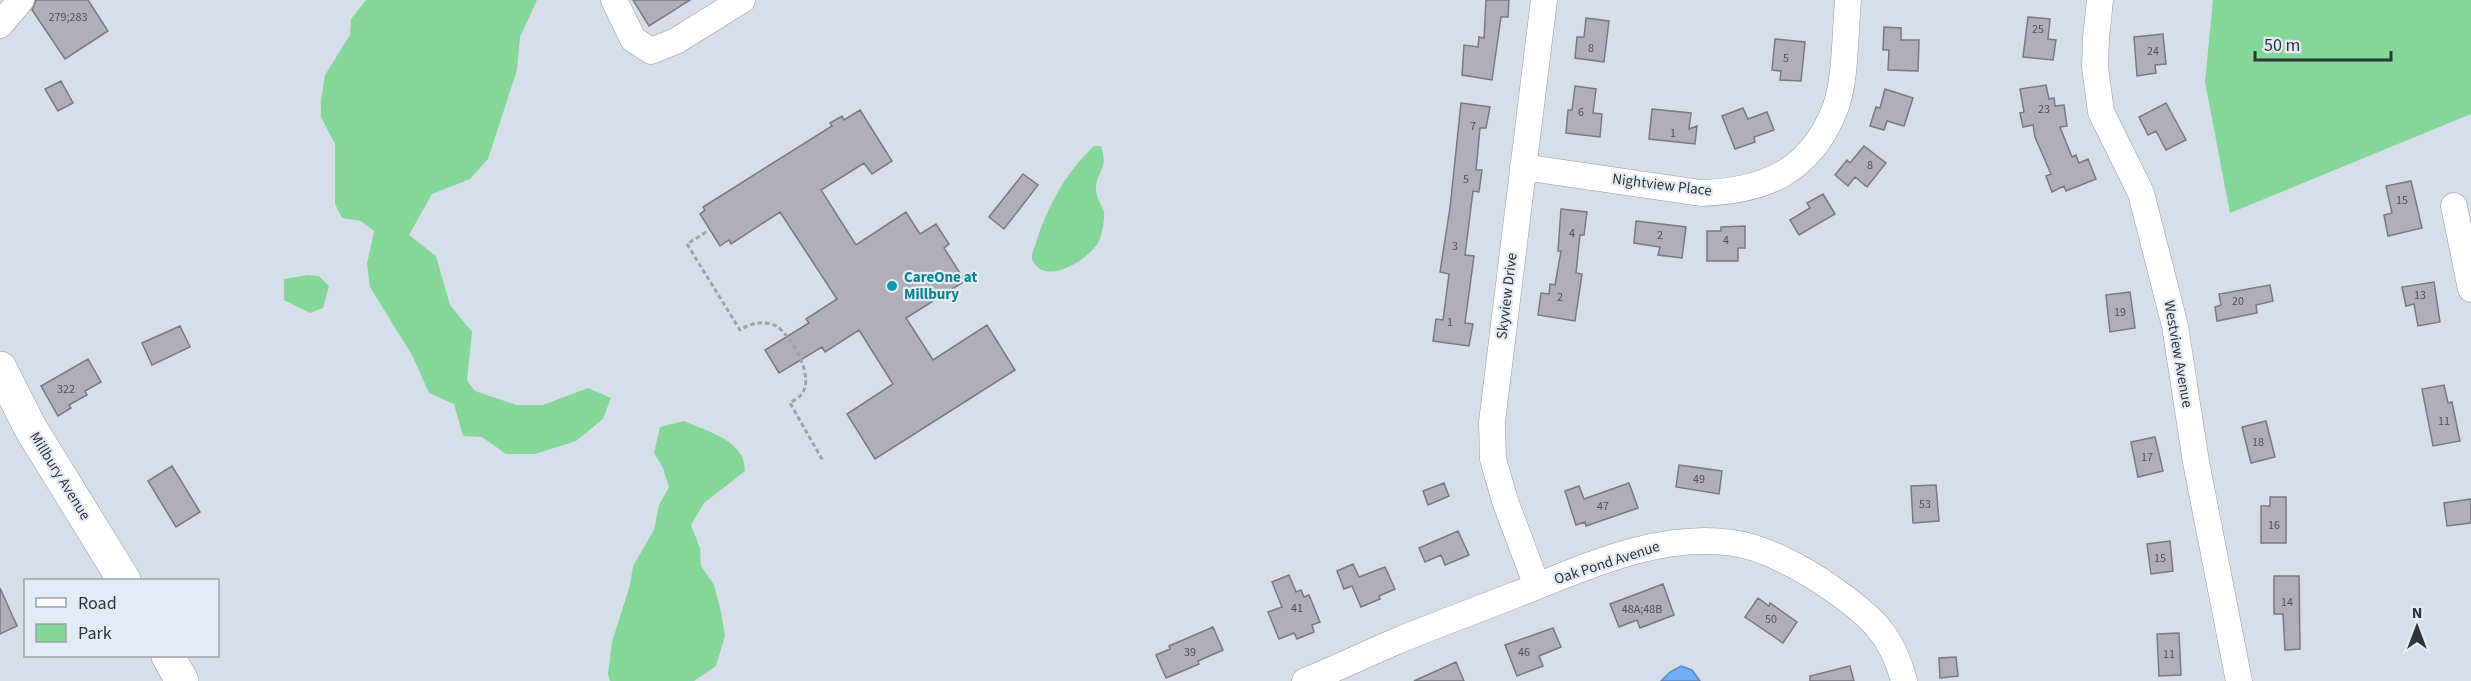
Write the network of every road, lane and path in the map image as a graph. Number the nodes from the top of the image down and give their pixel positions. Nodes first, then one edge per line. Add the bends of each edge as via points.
1 (21, 0) edge
2 (614, 0) edge
3 (742, 0) edge
4 (1544, 0) edge
5 (1848, 0) edge
6 (2100, 0) edge
7 (0, 25) edge
8 (1523, 167) junction
9 (2454, 206) dead end
10 (706, 232) dead end
11 (2471, 289) edge
12 (4, 386) edge
13 (823, 460) dead end
14 (123, 579) edge
15 (1537, 586) junction
16 (169, 657) edge
17 (182, 681) edge
18 (1305, 681) edge
19 (1904, 681) edge
20 (2239, 681) edge

1 - 7 street
2 - 3 street via 633,39 651,51 676,41
4 - 8 street, Skyview Drive
5 - 8 street, Nightview Place via 1835,108 1819,140 1800,164 1782,176 1728,192 1701,192
6 - 20 street, Westview Avenue via 2095,68 2101,112 2141,193 2175,326 2196,462
8 - 15 street, Skyview Drive via 1492,422 1493,450 1505,501
9 - 11 street
10 - 13 path via 687,244 740,330 762,322 774,325 804,364 807,377 802,395 790,403
12 - 14 main road, Millbury Avenue
15 - 18 street, Oak Pond Avenue
15 - 19 street, Oak Pond Avenue via 1644,548 1668,543 1736,543 1813,576 1863,610 1884,632
16 - 17 main road

